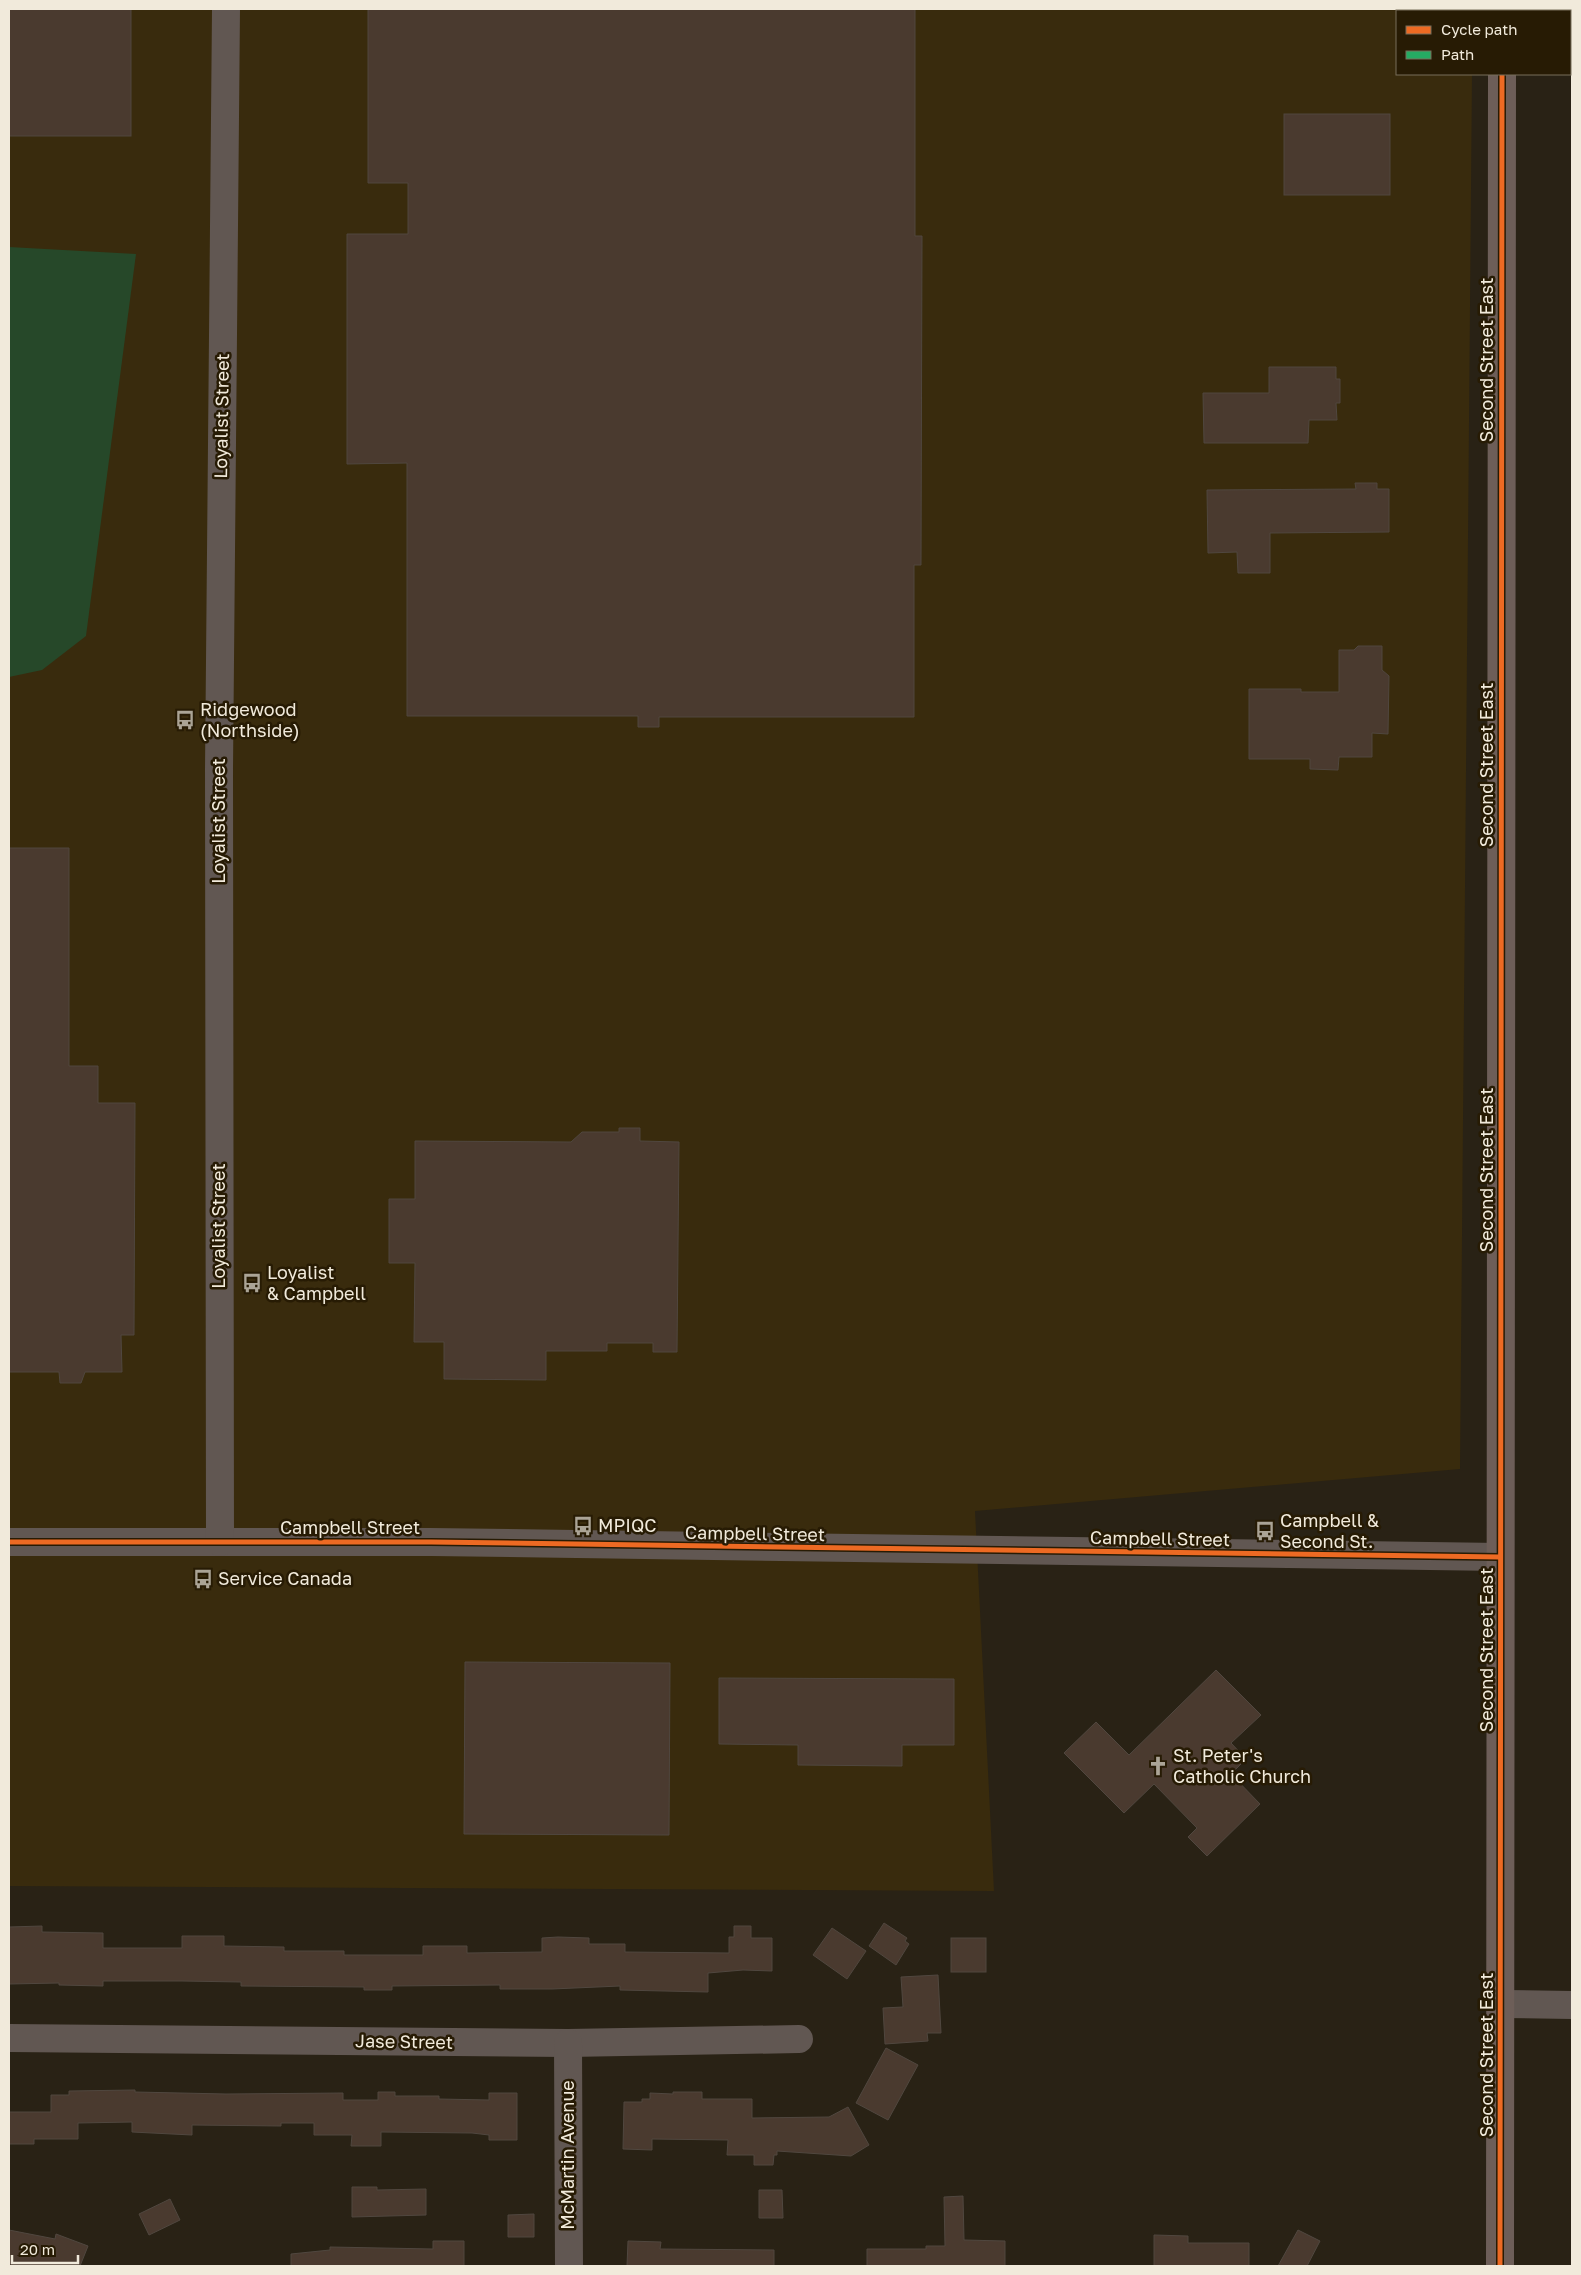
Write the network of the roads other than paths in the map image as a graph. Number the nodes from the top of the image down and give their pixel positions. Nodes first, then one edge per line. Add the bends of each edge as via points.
1 (226, 9) edge
2 (1502, 75) edge
3 (9, 1542) edge
4 (220, 1542) junction
5 (1500, 1556) junction
6 (1501, 2004) junction
7 (1572, 2005) edge
8 (9, 2038) edge
9 (799, 2039) dead end
10 (568, 2044) junction
11 (569, 2266) edge
12 (1500, 2266) edge

1 - 4 street, Loyalist Street via 219,769
2 - 5 main road, Second Street East
3 - 4 street, Campbell Street
4 - 5 street, Campbell Street
5 - 6 main road, Second Street East
6 - 7 street
6 - 12 main road, Second Street East
8 - 10 street, Jase Street
9 - 10 street, Jase Street
10 - 11 street, McMartin Avenue

